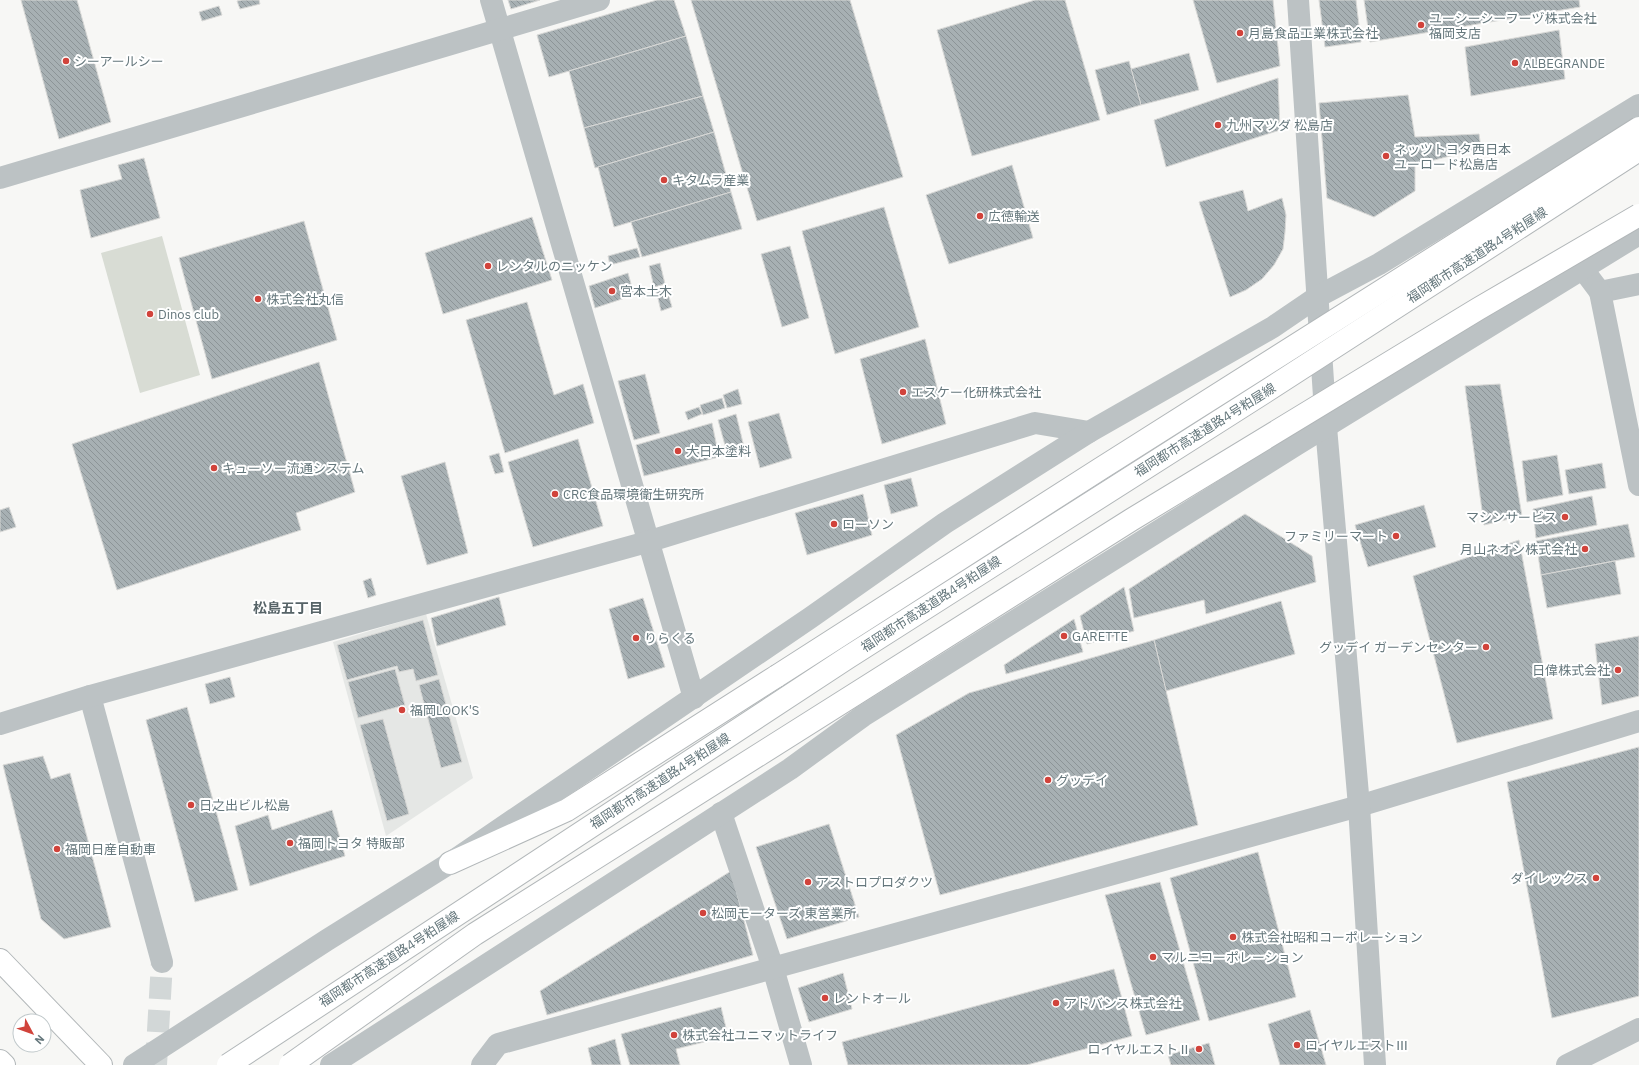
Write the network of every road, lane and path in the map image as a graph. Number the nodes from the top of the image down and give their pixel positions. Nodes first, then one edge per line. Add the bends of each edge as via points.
1 (491, 0) edge
2 (599, 0) edge
3 (1298, 0) edge
4 (500, 30) junction
5 (1639, 105) edge
6 (1639, 128) edge
7 (1639, 150) edge
8 (0, 178) edge
9 (1639, 215) edge
10 (1639, 234) edge
11 (1582, 268) junction
12 (1639, 284) edge
13 (1600, 292) junction
14 (1317, 297) junction
15 (1326, 427) junction
16 (1089, 432) junction
17 (1639, 486) edge
18 (647, 542) junction
19 (90, 696) junction
20 (694, 698) junction
21 (1639, 721) edge
22 (0, 724) edge
23 (1359, 806) junction
24 (721, 813) junction
25 (450, 863) junction
26 (0, 960) edge
27 (162, 962) tunnel mouth
28 (773, 968) junction
29 (1639, 1029) edge
30 (0, 1061) edge
31 (4, 1065) edge
32 (101, 1065) edge
33 (134, 1065) edge
34 (228, 1065) edge
35 (290, 1065) edge
36 (331, 1065) edge
37 (482, 1065) edge
38 (801, 1065) edge
39 (1375, 1065) edge
40 (1567, 1065) edge

1 - 4 street
2 - 4 street
3 - 14 street
4 - 8 street
4 - 18 street
5 - 14 street via 1379,264
6 - 25 highway, bridge via 567,810
7 - 34 highway, 福岡都市高速道路4号粕屋線, bridge via 1272,388 854,653
9 - 35 highway, 福岡都市高速道路4号粕屋線, bridge via 1478,309 1124,524 475,934
10 - 11 street
11 - 13 street
11 - 15 street
12 - 13 street
13 - 17 street
14 - 15 street
14 - 16 street via 1273,327
15 - 23 street
15 - 24 street via 863,716 790,769
16 - 18 street via 1035,423
16 - 20 street via 945,523
18 - 19 street
18 - 20 street
19 - 22 street
19 - 27 street
20 - 25 street
21 - 23 street
23 - 28 street
23 - 39 street
24 - 28 street
24 - 36 street
25 - 33 street
26 - 32 highway
28 - 37 street via 498,1044
28 - 38 street
29 - 40 street
30 - 31 highway

